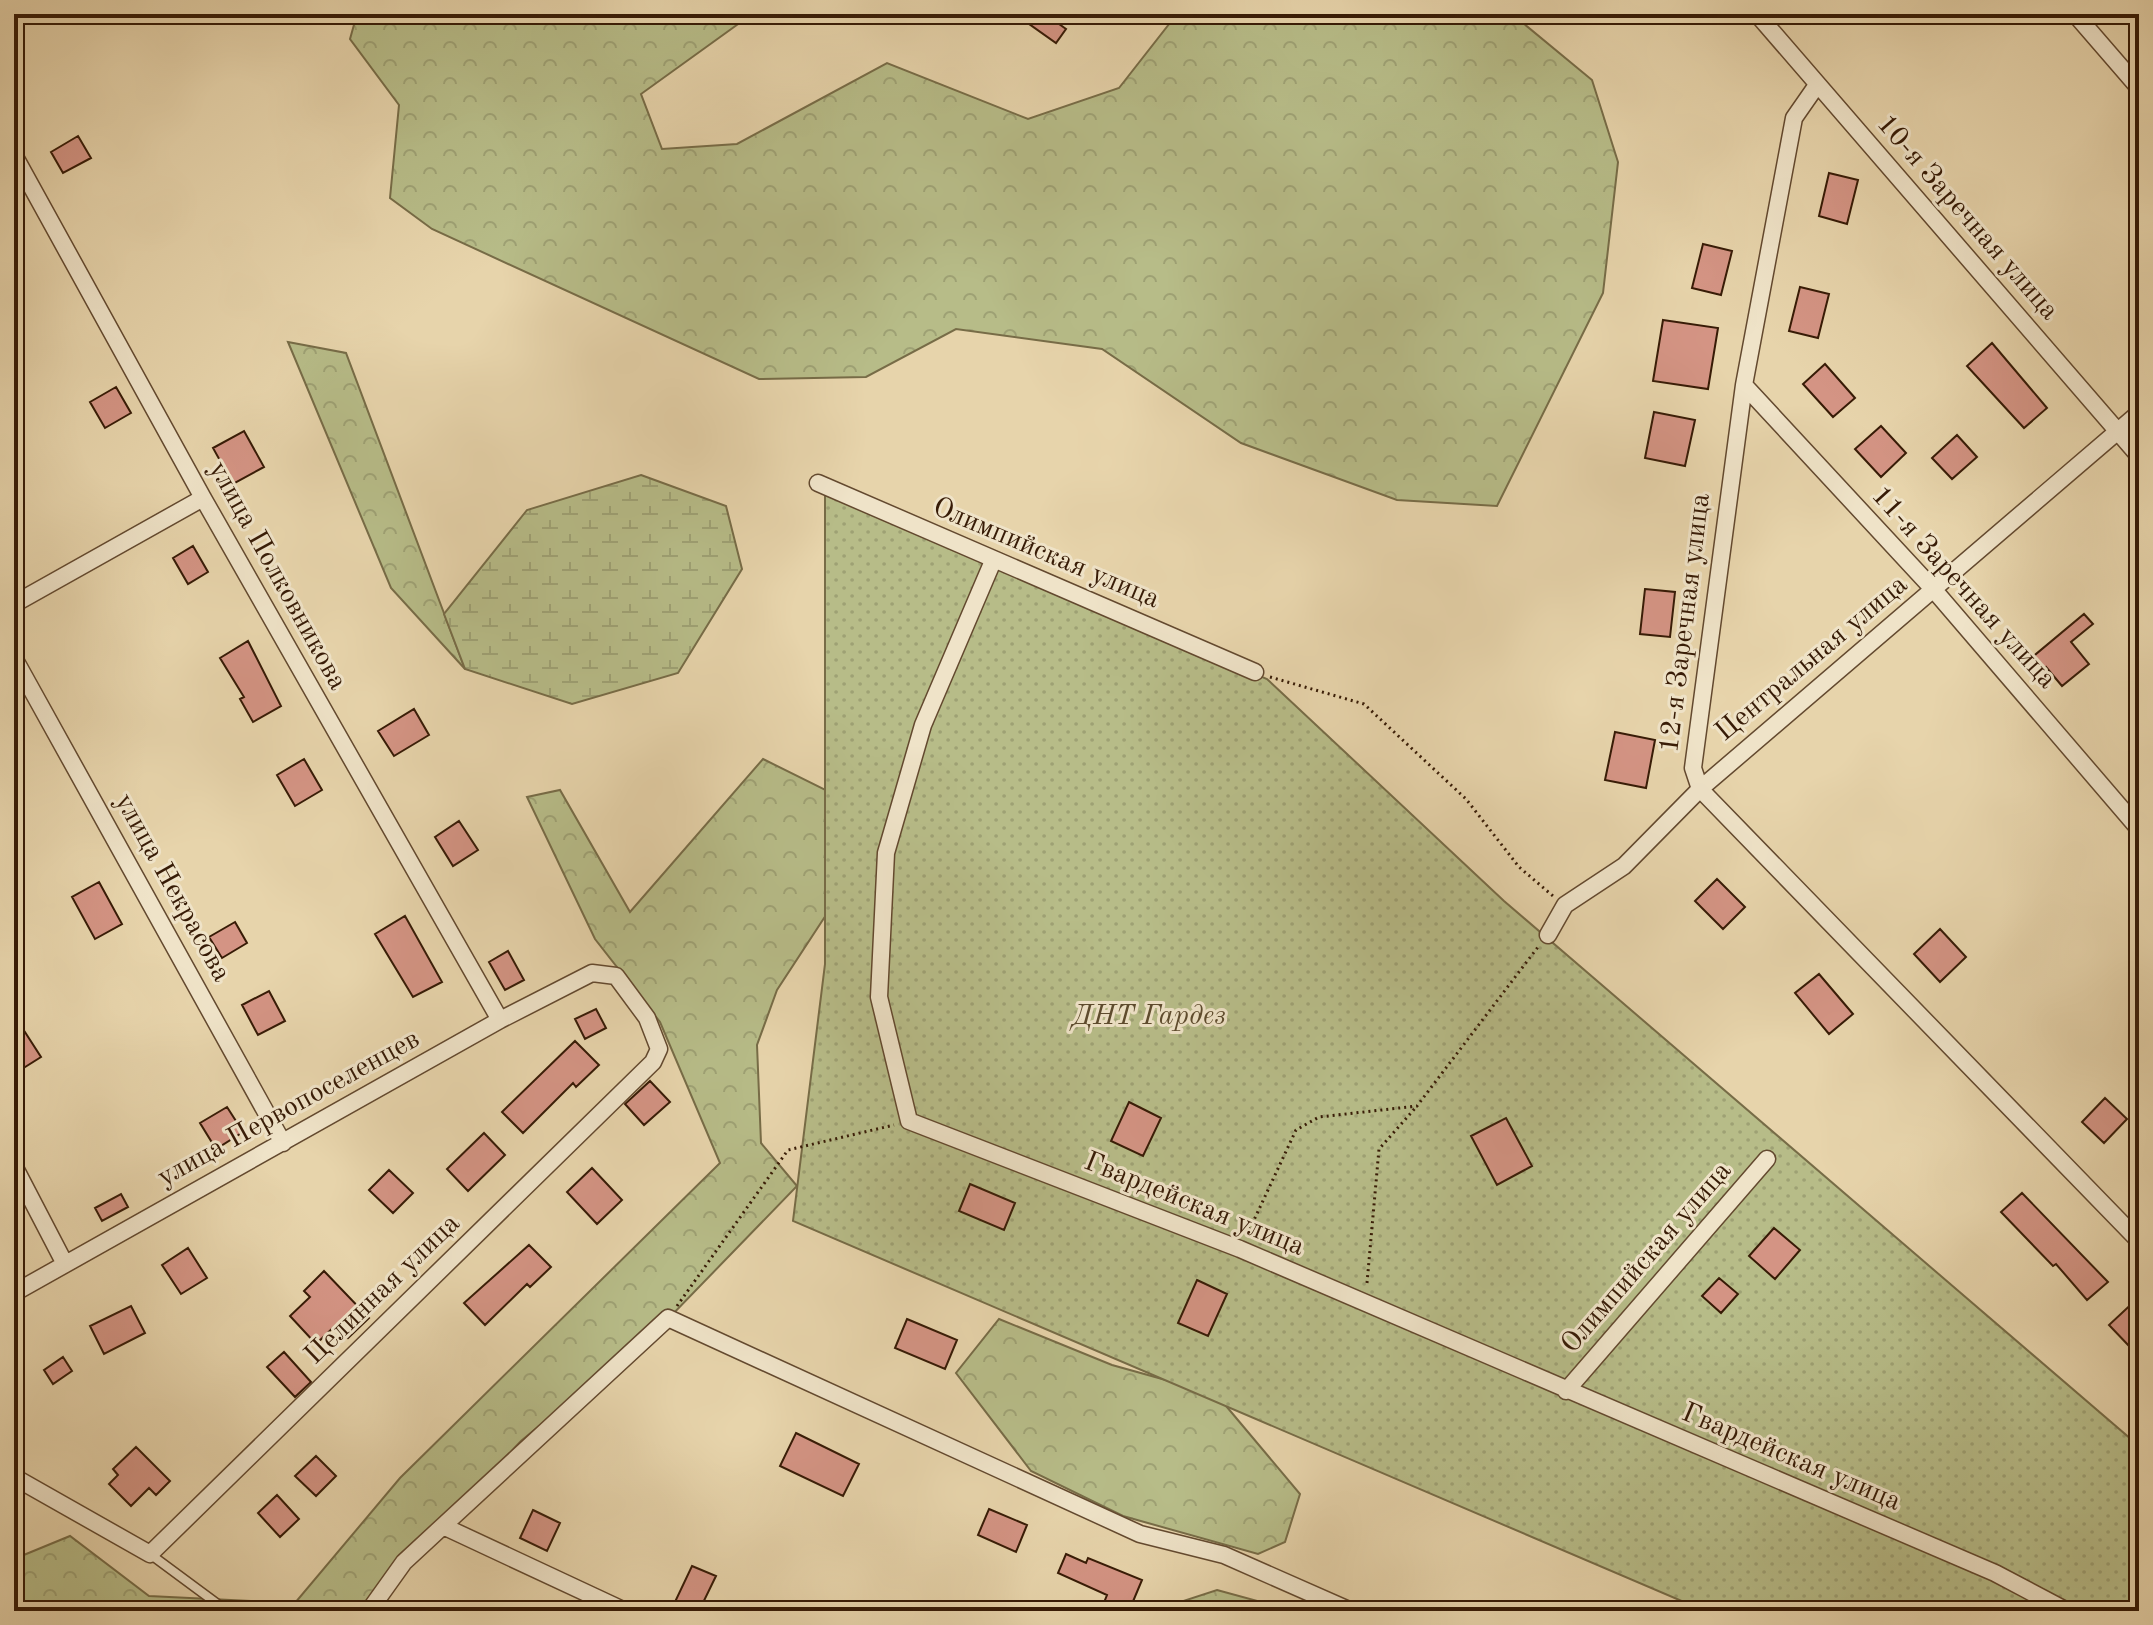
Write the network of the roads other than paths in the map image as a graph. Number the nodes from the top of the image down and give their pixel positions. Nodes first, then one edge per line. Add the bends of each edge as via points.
1 (1757, 14) edge
2 (2075, 14) edge
3 (1817, 85) junction
4 (2139, 88) edge
5 (14, 155) edge
6 (1744, 385) junction
7 (2139, 413) edge
8 (2118, 431) junction
9 (2139, 456) edge
10 (818, 483) dead end
11 (203, 498) junction
12 (993, 561) junction
13 (1934, 590) junction
14 (14, 604) edge
15 (14, 658) edge
16 (1255, 672) road end
17 (1700, 789) junction
18 (2139, 829) edge
19 (1548, 935) road end
20 (500, 1020) junction
21 (653, 1062) joint
22 (283, 1143) junction
23 (1767, 1159) dead end
24 (14, 1166) edge
25 (2139, 1241) edge
26 (65, 1264) junction
27 (14, 1293) edge
28 (1566, 1391) junction
29 (14, 1477) edge
30 (445, 1527) junction
31 (150, 1554) junction
32 (227, 1611) edge
33 (369, 1611) edge
34 (625, 1611) edge
35 (1351, 1611) edge
36 (2067, 1611) edge

1 - 3 street, 10-я Заречная улица
2 - 4 street
3 - 6 street, 12-я Заречная улица via 1794,118
3 - 8 street, 10-я Заречная улица
5 - 11 street, улица Полковникова
6 - 13 street, 11-я Заречная улица
6 - 17 street, 12-я Заречная улица via 1693,768
7 - 8 street, Центральная улица
8 - 9 street, 10-я Заречная улица
8 - 13 street, Центральная улица
10 - 12 street, Олимпийская улица
11 - 14 street
11 - 20 street, улица Полковникова
12 - 16 street, Олимпийская улица
12 - 28 street, Гвардейская улица via 923,725 886,853 879,997 909,1121 1240,1249
13 - 17 street, Центральная улица
13 - 18 street, 11-я Заречная улица
15 - 22 street, улица Некрасова
17 - 19 street, Центральная улица via 1624,866 1565,905
17 - 25 street, 12-я Заречная улица
20 - 21 street, улица Первопоселенцев via 592,973 616,976 647,1018 659,1049
20 - 22 street, улица Первопоселенцев
21 - 31 street, Целинная улица
22 - 26 street, улица Первопоселенцев
23 - 28 street, Олимпийская улица
24 - 26 street
26 - 27 street, улица Первопоселенцев
28 - 36 street, Гвардейская улица via 1995,1573
29 - 31 street
30 - 33 street via 404,1562
30 - 34 street
30 - 35 street via 668,1318 1140,1534 1224,1555
31 - 32 lane

